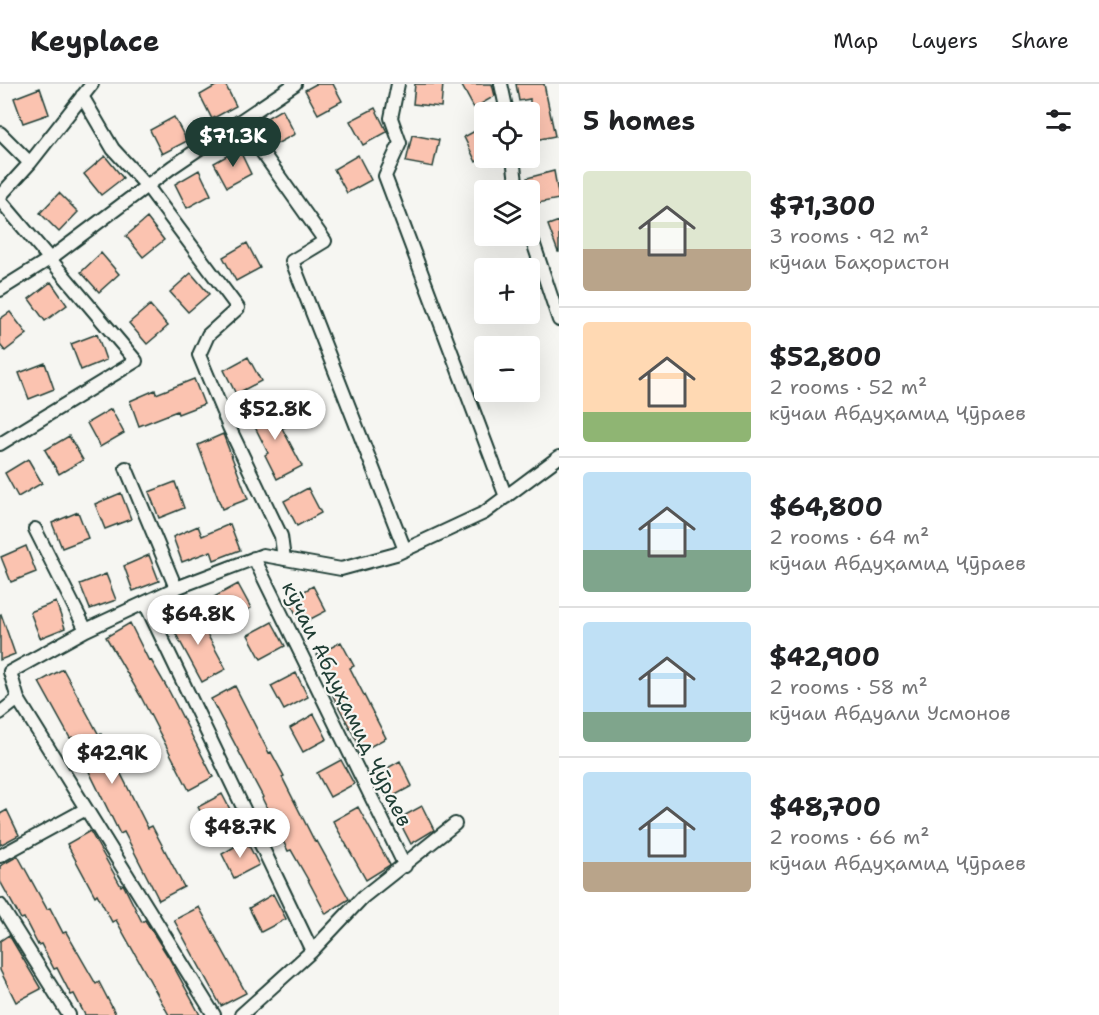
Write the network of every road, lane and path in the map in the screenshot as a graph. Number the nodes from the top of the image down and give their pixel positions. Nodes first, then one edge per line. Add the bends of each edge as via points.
1 (92, 84) edge
2 (295, 84) edge
3 (399, 84) edge
4 (501, 84) edge
5 (82, 96) junction
6 (505, 102) edge
7 (240, 121) junction
8 (0, 133) edge
9 (30, 163) junction
10 (147, 186) junction
11 (0, 198) edge
12 (534, 246) edge
13 (51, 258) junction
14 (0, 290) edge
15 (559, 320) edge
16 (0, 444) edge
17 (559, 457) edge
18 (126, 468) dead end
19 (506, 496) junction
20 (35, 529) dead end
21 (405, 550) junction
22 (254, 558) junction
23 (284, 559) junction
24 (176, 588) junction
25 (145, 603) junction
26 (86, 630) junction
27 (18, 699) junction
28 (0, 713) edge
29 (86, 809) junction
30 (455, 824) dead end
31 (0, 856) edge
32 (405, 866) junction
33 (0, 905) edge
34 (312, 951) junction
35 (69, 1015) edge
36 (214, 1015) edge
37 (242, 1015) edge

1 - 5 street
2 - 7 street
3 - 19 street via 391,118 400,143 385,176
4 - 6 street
5 - 9 street
5 - 10 street via 113,149
7 - 10 street
7 - 21 street via 325,241 292,261
8 - 9 street
9 - 11 street
10 - 13 street
10 - 23 street, кӯчаи Абдуҳамид Ҷӯраев via 238,308 208,335 199,355 228,427 281,536
11 - 13 street
12 - 15 street
13 - 14 street
13 - 16 street via 136,361
17 - 19 street
18 - 24 street
19 - 21 street via 483,513
20 - 26 street
21 - 23 street via 341,569
22 - 23 street via 263,555
22 - 24 street
22 - 32 street, кӯчаи Абдуҳамид Ҷӯраев
24 - 25 street
25 - 26 street
25 - 34 street
26 - 27 street via 10,672
27 - 28 street
27 - 29 street
29 - 31 street
29 - 36 street
30 - 32 street
32 - 34 street via 363,897
33 - 35 street
34 - 37 street

